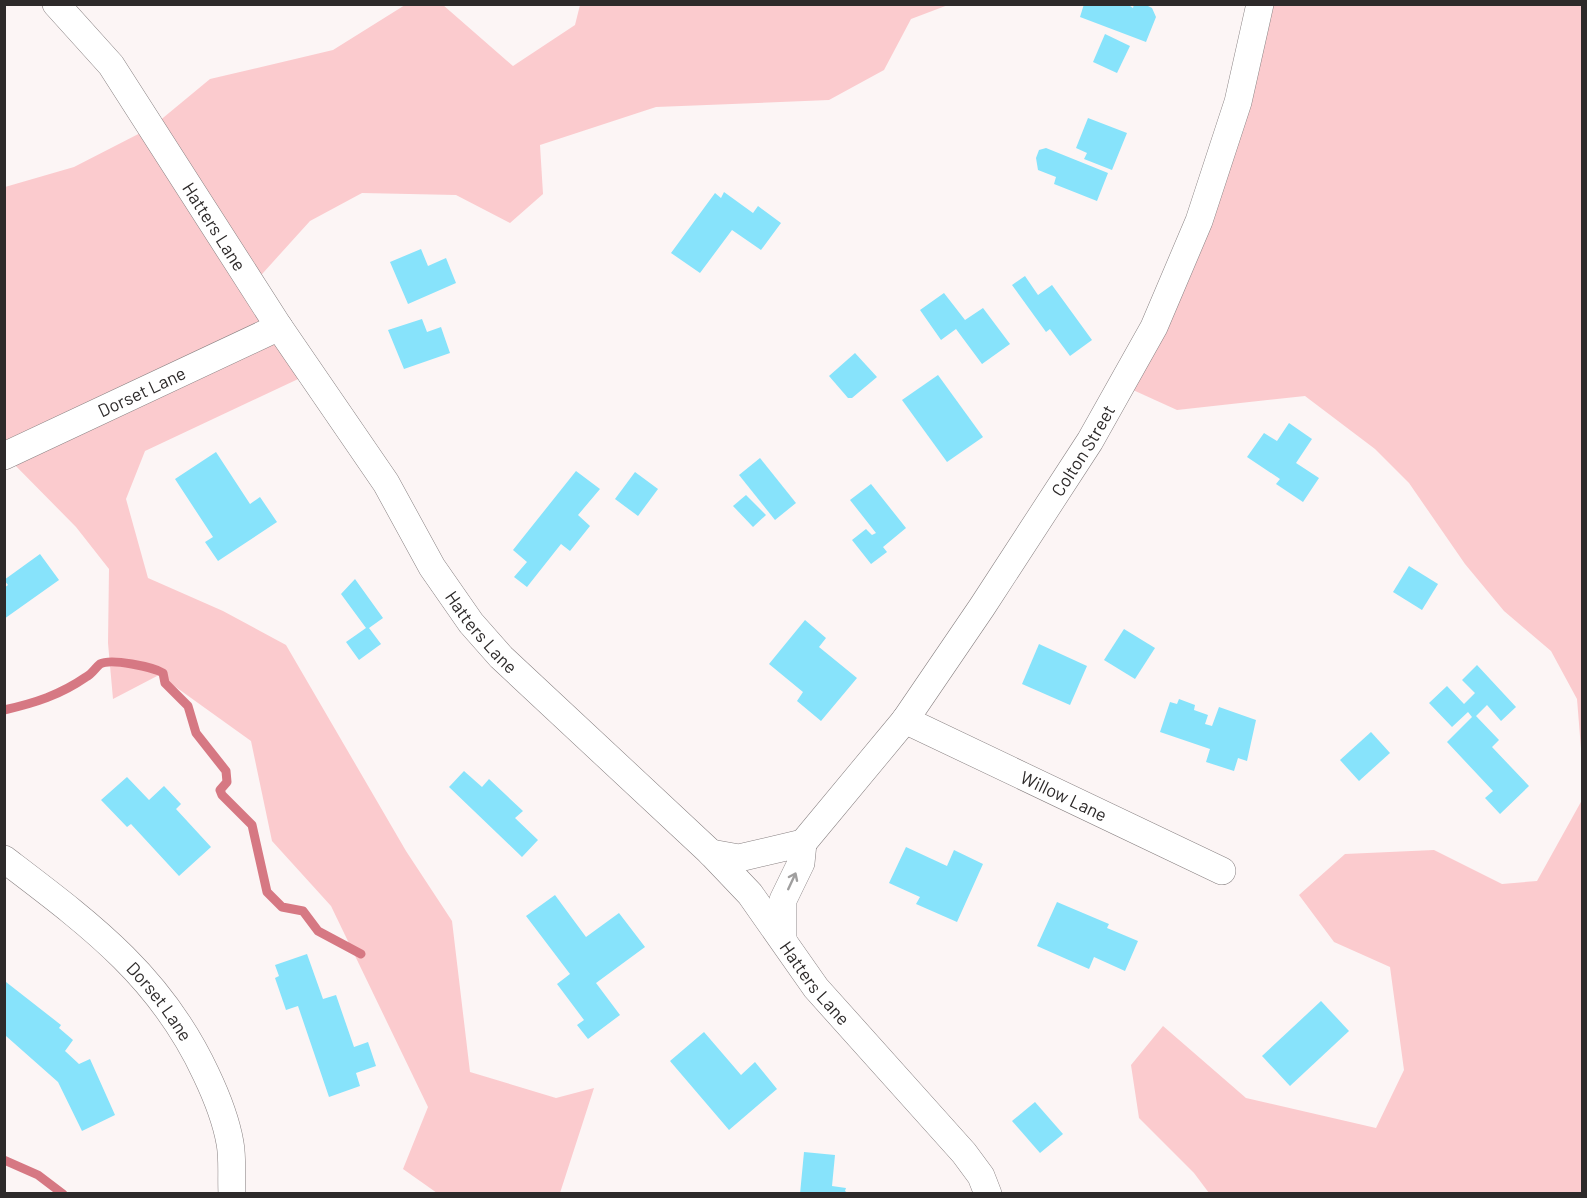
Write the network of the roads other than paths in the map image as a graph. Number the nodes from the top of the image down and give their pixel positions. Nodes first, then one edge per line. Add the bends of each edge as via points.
1 (56, 4) edge
2 (1260, 4) edge
3 (279, 327) junction
4 (4, 456) edge
5 (905, 720) junction
6 (803, 843) junction
7 (711, 853) junction
8 (4, 859) edge
9 (1222, 871) dead end
10 (783, 937) junction
11 (232, 1194) edge
12 (988, 1194) edge

1 - 3 street, Hatters Lane via 111,65
2 - 5 street, Colton Street via 1238,102 1199,221 1154,327 1090,441
3 - 4 street, Dorset Lane
3 - 7 street, Hatters Lane via 386,483 432,567 471,623 501,657
5 - 6 street, Colton Street
5 - 9 street, Willow Lane
6 - 7 street via 739,858
10 -> 6 street, Colton Street via 783,900 801,863
7 - 10 street, Hatters Lane
8 - 11 street, Dorset Lane via 98,931 150,982 191,1041 214,1091 230,1143
10 - 12 street, Hatters Lane via 816,988 964,1153 981,1176

